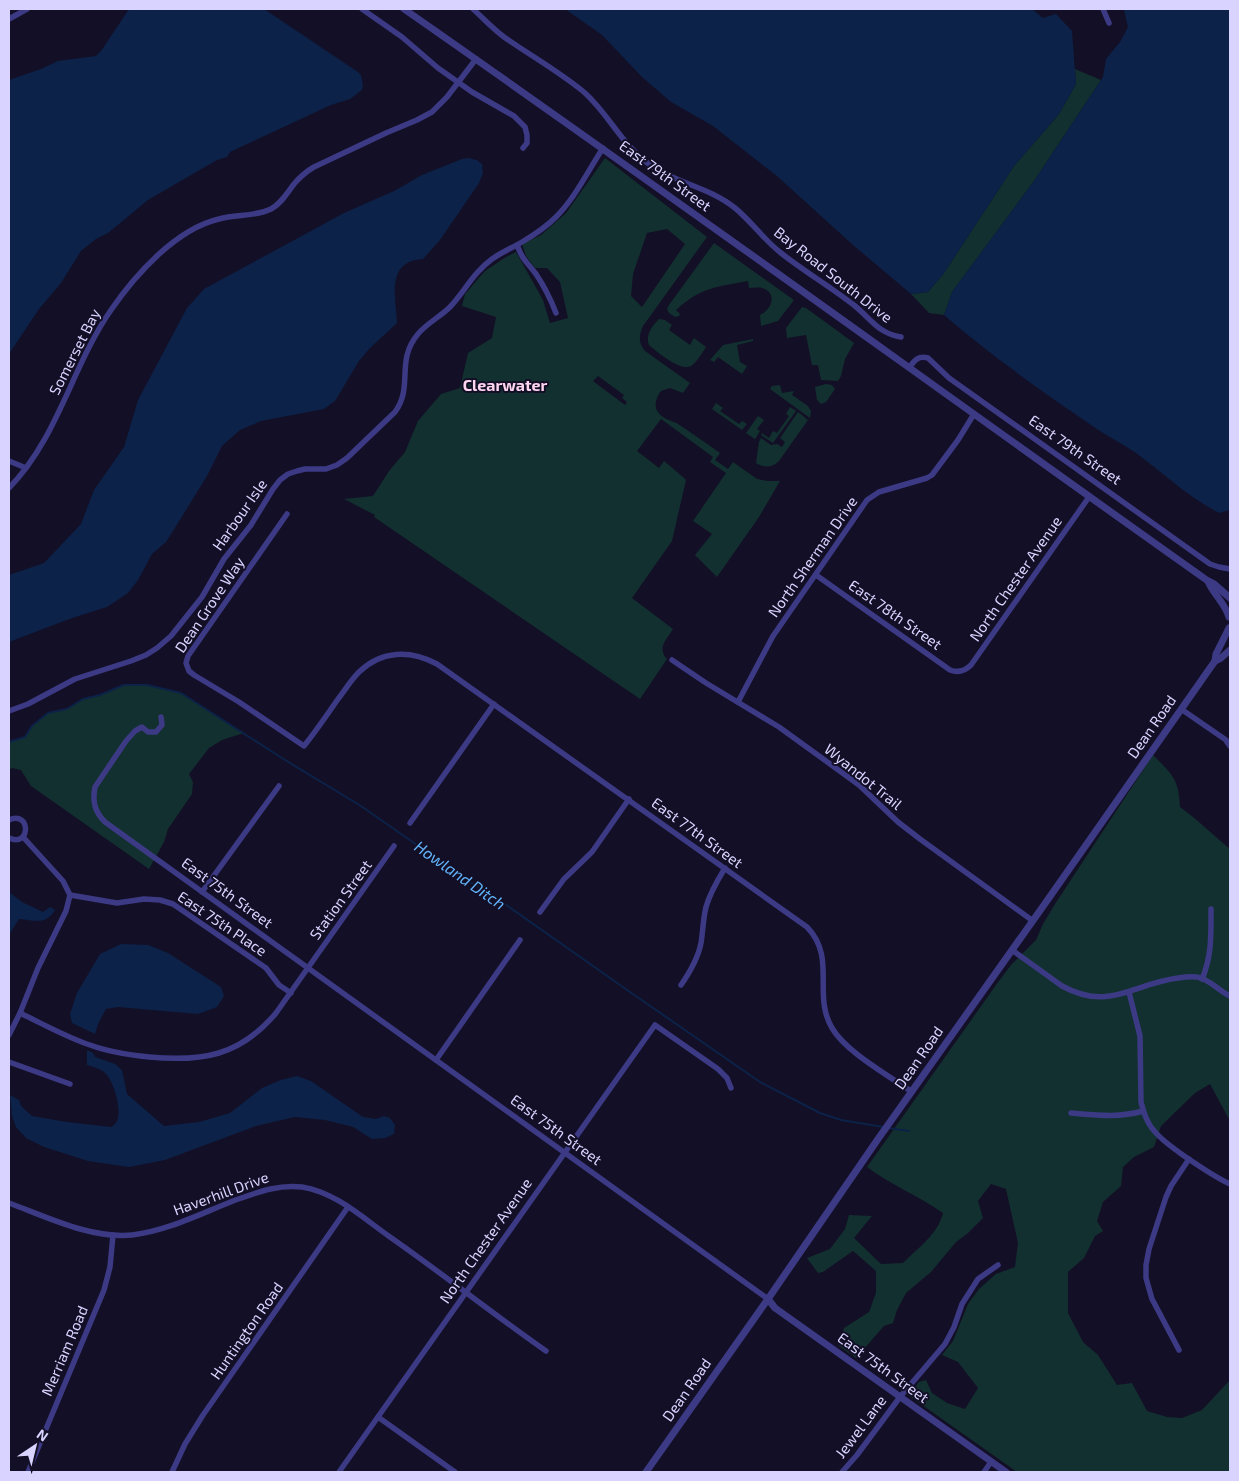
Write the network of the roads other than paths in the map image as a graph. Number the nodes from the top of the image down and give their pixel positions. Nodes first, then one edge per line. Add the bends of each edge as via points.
1 (27, 9) edge
2 (362, 9) edge
3 (404, 9) edge
4 (473, 9) edge
5 (1103, 9) edge
6 (9, 18) edge
7 (1109, 23) dead end
8 (476, 59) junction
9 (458, 82) junction
10 (523, 148) dead end
11 (603, 148) junction
12 (517, 245) junction
13 (556, 313) dead end
14 (901, 337) dead end
15 (909, 368) junction
16 (974, 414) junction
17 (9, 461) edge
18 (26, 468) junction
19 (9, 488) edge
20 (1089, 496) junction
21 (287, 514) dead end
22 (1230, 570) edge
23 (816, 575) junction
24 (1208, 581) junction
25 (1230, 598) edge
26 (1230, 616) edge
27 (1230, 629) edge
28 (1230, 650) edge
29 (393, 655) joint
30 (672, 660) dead end
31 (1215, 661) junction
32 (961, 671) joint
33 (738, 702) junction
34 (494, 704) junction
35 (1181, 709) junction
36 (9, 711) edge
37 (161, 717) dead end
38 (1228, 741) edge
39 (1230, 746) edge
40 (279, 786) dead end
41 (629, 799) junction
42 (9, 820) edge
43 (410, 823) dead end
44 (23, 837) junction
45 (9, 838) edge
46 (394, 846) dead end
47 (725, 868) junction
48 (202, 892) junction
49 (70, 895) junction
50 (1211, 909) dead end
51 (540, 912) dead end
52 (1033, 921) junction
53 (520, 940) dead end
54 (1012, 950) junction
55 (308, 968) junction
56 (1202, 979) junction
57 (681, 985) dead end
58 (1129, 992) junction
59 (291, 993) junction
60 (1230, 996) edge
61 (20, 1013) junction
62 (9, 1035) edge
63 (436, 1060) junction
64 (9, 1062) edge
65 (70, 1084) dead end
66 (731, 1088) dead end
67 (912, 1092) junction
68 (1143, 1111) junction
69 (1071, 1113) dead end
70 (564, 1153) junction
71 (1189, 1159) junction
72 (1230, 1184) edge
73 (9, 1203) edge
74 (348, 1207) junction
75 (113, 1235) junction
76 (998, 1265) dead end
77 (465, 1292) junction
78 (768, 1300) junction
79 (1179, 1350) dead end
80 (546, 1351) dead end
81 (900, 1397) junction
82 (378, 1417) junction
83 (991, 1462) junction
84 (28, 1472) edge
85 (172, 1472) edge
86 (339, 1472) edge
87 (455, 1472) edge
88 (646, 1472) edge
89 (842, 1472) edge
90 (984, 1472) edge
91 (1006, 1472) edge

1 - 6 street
2 - 9 street
3 - 8 street, East 79th Street
4 - 14 street, Bay Road South Drive via 502,36 586,94 623,140 644,160 662,173 728,203 782,254 856,307 878,328
5 - 7 street
8 - 9 street, Somerset Bay
8 - 11 street, East 79th Street
9 - 10 street via 521,122 527,135
9 - 18 street, Somerset Bay via 443,102 426,115 306,172 274,208 207,223 184,235 156,258 127,288 104,320 50,430
11 - 12 street, Harbour Isle via 558,215
11 - 15 street, East 79th Street
12 - 13 street
12 - 36 street, Harbour Isle via 481,268 451,306 414,338 405,362 404,393 395,412 341,463 324,469 297,471 277,483 204,593 166,640 137,659 81,676
15 - 16 street, East 79th Street
15 - 22 street, East 79th Street via 917,358 928,358 949,378 1208,562
16 - 20 street, East 79th Street
16 - 23 street, North Sherman Drive via 932,475 869,498
17 - 18 street
18 - 19 street, Somerset Bay
20 - 24 street, East 79th Street
20 - 32 street, North Chester Avenue via 972,665
21 - 29 street, Dean Grove Way via 196,643 186,663 189,671 304,746 360,672 375,660
23 - 32 street, East 78th Street via 950,670
23 - 33 street, North Sherman Drive via 773,636
24 - 25 street, East 79th Street
24 - 26 street, East 79th Street
26 - 27 street
27 - 31 street, Dean Road
28 - 31 street, Dean Road
29 - 34 street, East 77th Street via 412,654 428,659
30 - 33 street, Wyandot Trail
31 - 35 street, Dean Road
33 - 52 street, Wyandot Trail via 838,769 898,822
34 - 41 street, East 77th Street
34 - 43 street
35 - 38 street
35 - 52 street, Dean Road
37 - 48 street, East 75th Street via 162,725 158,730 153,733 142,727 126,741 95,787 94,805 105,822
38 - 39 street
40 - 48 street
41 - 47 street, East 77th Street
41 - 51 street via 592,852 564,879
42 - 44 street via 16,818 24,822
44 - 45 street via 18,840
44 - 49 street via 63,881
46 - 55 street, Station Street
47 - 57 street via 707,902 696,961
47 - 67 street, East 77th Street via 814,934 824,962 824,1007 832,1028 850,1048
48 - 55 street, East 75th Street
49 - 59 street, East 75th Place via 116,903 154,899 173,904 266,968 279,986
49 - 61 street via 66,911
50 - 56 street via 1211,948
52 - 54 street, Dean Road
53 - 63 street
54 - 58 street via 1076,993 1101,997
54 - 67 street, Dean Road
55 - 59 street, Station Street
55 - 63 street, East 75th Street
56 - 58 street via 1169,980
56 - 60 street
58 - 68 street via 1140,1036
59 - 61 street, Station Street via 266,1024 248,1039 221,1053 193,1059 110,1052
61 - 62 street
63 - 70 street, East 75th Street
64 - 65 street
66 - 70 street, North Chester Avenue via 718,1069 655,1025
67 - 78 street, Dean Road
68 - 69 street via 1106,1116
68 - 71 street via 1155,1133
70 - 77 street, North Chester Avenue
70 - 78 street, East 75th Street
71 - 72 street
71 - 79 street via 1166,1197 1146,1265 1152,1299
73 - 75 street, Haverhill Drive via 90,1232
74 - 75 street, Haverhill Drive via 313,1190 278,1187 258,1191 162,1229
74 - 77 street, Haverhill Drive
74 - 85 street, Huntington Road via 203,1415
75 - 84 street, Merriam Road via 104,1290
76 - 81 street, Jewel Lane via 978,1279 962,1304 945,1344
77 - 80 street, Haverhill Drive
77 - 82 street, North Chester Avenue
78 - 81 street, East 75th Street
78 - 88 street, Dean Road
81 - 83 street, East 75th Street
81 - 89 street, Jewel Lane
82 - 86 street, North Chester Avenue
82 - 87 street
83 - 90 street
83 - 91 street, East 75th Street

